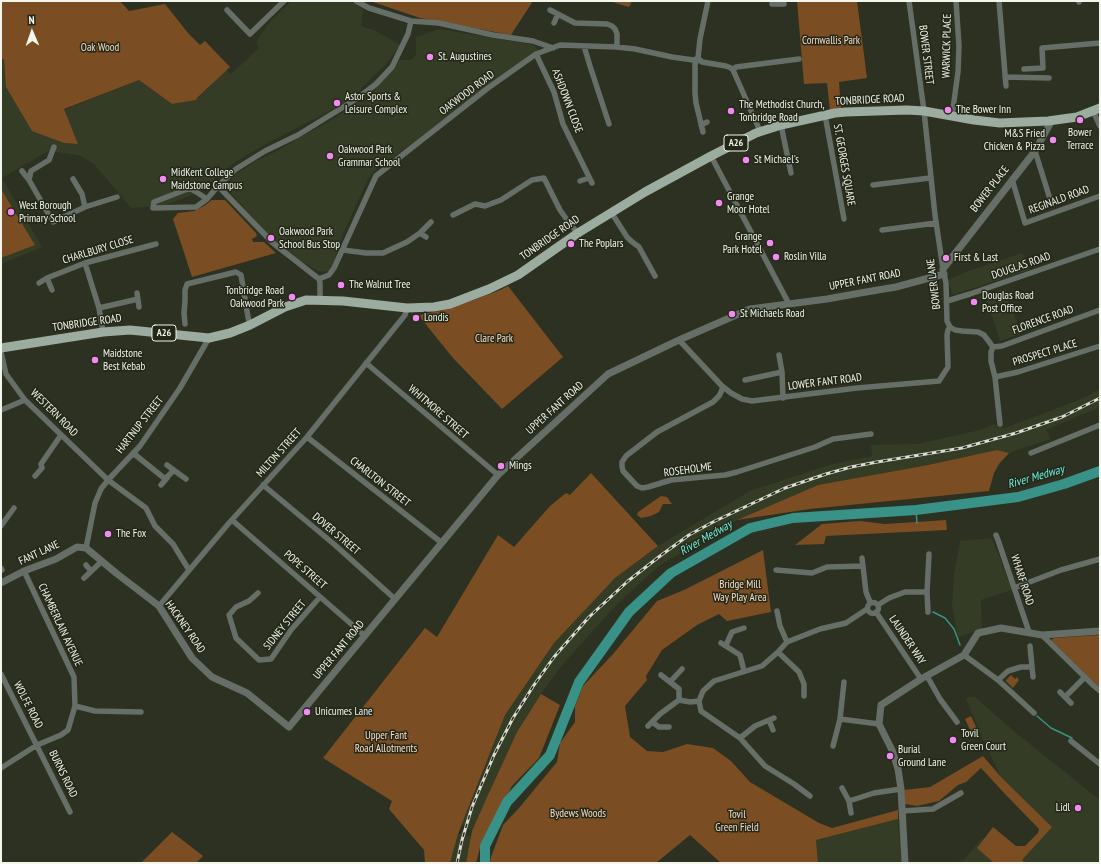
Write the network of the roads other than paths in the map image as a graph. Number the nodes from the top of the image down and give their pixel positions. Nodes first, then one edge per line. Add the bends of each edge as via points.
1 (284, 1) edge
2 (356, 1) edge
3 (708, 1) edge
4 (772, 1) edge
5 (909, 1) edge
6 (956, 1) edge
7 (999, 1) edge
8 (784, 4) dead end
9 (227, 10) dead end
10 (550, 10) dead end
11 (558, 14) junction
12 (411, 21) junction
13 (554, 23) dead end
14 (1100, 43) edge
15 (584, 46) junction
16 (617, 47) junction
17 (553, 48) junction
18 (536, 54) junction
19 (698, 58) junction
20 (799, 59) dead end
21 (1024, 69) dead end
22 (733, 70) junction
23 (1005, 77) junction
24 (1049, 78) dead end
25 (1006, 86) dead end
26 (1096, 109) edge
27 (924, 111) junction
28 (825, 116) junction
29 (952, 116) junction
30 (1052, 120) junction
31 (708, 122) dead end
32 (609, 124) dead end
33 (701, 125) junction
34 (781, 125) junction
35 (1100, 126) edge
36 (760, 131) junction
37 (703, 132) dead end
38 (54, 147) dead end
39 (1035, 151) junction
40 (711, 156) junction
41 (22, 171) dead end
42 (791, 173) dead end
43 (589, 178) junction
44 (930, 178) junction
45 (73, 179) dead end
46 (1012, 179) junction
47 (29, 180) junction
48 (580, 181) dead end
49 (592, 183) dead end
50 (218, 186) junction
51 (873, 186) dead end
52 (1100, 196) edge
53 (117, 197) dead end
54 (207, 199) junction
55 (1050, 199) dead end
56 (84, 207) junction
57 (611, 212) junction
58 (453, 215) dead end
59 (844, 219) dead end
60 (431, 222) dead end
61 (936, 223) junction
62 (882, 230) dead end
63 (420, 233) junction
64 (578, 233) junction
65 (426, 237) dead end
66 (156, 244) dead end
67 (1100, 248) edge
68 (343, 250) junction
69 (85, 263) junction
70 (943, 271) junction
71 (655, 276) dead end
72 (47, 278) junction
73 (319, 279) junction
74 (40, 283) dead end
75 (52, 290) dead end
76 (320, 300) junction
77 (947, 301) junction
78 (789, 304) junction
79 (139, 307) dead end
80 (99, 308) junction
81 (407, 308) junction
82 (1100, 310) edge
83 (184, 324) dead end
84 (250, 325) junction
85 (950, 326) junction
86 (104, 332) junction
87 (209, 338) junction
88 (679, 340) junction
89 (1100, 346) edge
90 (993, 347) junction
91 (1, 348) edge
92 (1, 352) edge
93 (779, 355) dead end
94 (366, 363) junction
95 (782, 372) junction
96 (995, 377) junction
97 (745, 380) dead end
98 (722, 386) junction
99 (783, 398) junction
100 (25, 400) junction
101 (1, 410) edge
102 (1000, 424) dead end
103 (1100, 425) edge
104 (871, 434) dead end
105 (61, 435) junction
106 (307, 437) junction
107 (133, 453) junction
108 (1031, 454) dead end
109 (167, 465) dead end
110 (175, 471) junction
111 (35, 476) dead end
112 (498, 476) junction
113 (167, 478) junction
114 (186, 479) dead end
115 (108, 480) junction
116 (161, 485) dead end
117 (263, 486) junction
118 (14, 508) dead end
119 (232, 520) junction
120 (1, 526) edge
121 (996, 535) dead end
122 (442, 543) junction
123 (86, 548) junction
124 (929, 554) dead end
125 (862, 558) dead end
126 (1100, 559) edge
127 (102, 561) junction
128 (86, 565) dead end
129 (863, 566) junction
130 (189, 570) junction
131 (776, 570) dead end
132 (24, 571) junction
133 (91, 571) junction
134 (84, 578) dead end
135 (1, 583) edge
136 (1014, 588) junction
137 (927, 592) junction
138 (258, 593) dead end
139 (320, 597) junction
140 (395, 599) junction
141 (870, 602) junction
142 (878, 605) junction
143 (159, 606) junction
144 (867, 609) junction
145 (777, 611) dead end
146 (876, 612) junction
147 (928, 612) dead end
148 (744, 628) dead end
149 (1100, 631) edge
150 (1029, 632) junction
151 (1042, 635) junction
152 (365, 636) junction
153 (787, 642) junction
154 (1030, 646) dead end
155 (778, 652) junction
156 (964, 655) junction
157 (1032, 667) junction
158 (682, 669) dead end
159 (744, 671) junction
160 (1, 674) edge
161 (661, 675) dead end
162 (1033, 677) dead end
163 (1085, 677) junction
164 (924, 678) junction
165 (998, 680) junction
166 (670, 682) junction
167 (844, 682) dead end
168 (1100, 691) edge
169 (1060, 692) dead end
170 (804, 696) dead end
171 (1066, 697) junction
172 (679, 700) junction
173 (699, 701) junction
174 (1071, 703) dead end
175 (75, 706) junction
176 (141, 712) dead end
177 (1034, 713) dead end
178 (840, 718) junction
179 (957, 722) dead end
180 (879, 724) junction
181 (669, 726) dead end
182 (289, 727) joint
183 (773, 730) dead end
184 (740, 738) junction
185 (1071, 741) dead end
186 (37, 745) junction
187 (833, 746) dead end
188 (1100, 764) edge
189 (1, 768) edge
190 (842, 788) dead end
191 (901, 788) junction
192 (961, 793) dead end
193 (810, 796) dead end
194 (848, 801) junction
195 (902, 811) junction
196 (70, 812) dead end
197 (851, 813) dead end
198 (905, 863) edge

1 - 9 street via 250,34
2 - 12 street via 369,8
3 - 19 street
4 - 8 street via 772,4
5 - 27 street, BOWER STREET
6 - 29 street, WARWICK PLACE via 959,46
7 - 23 street
10 - 11 street
11 - 13 street
11 - 16 street via 575,23 612,26 617,34
12 - 17 street via 533,41
12 - 50 street via 408,34 392,67 376,84 298,135 236,169
14 - 21 street via 1042,48 1043,68
15 - 16 street, OAKWOOD ROAD
15 - 17 street, OAKWOOD ROAD via 560,45
15 - 32 street
16 - 19 street, OAKWOOD ROAD via 679,58
17 - 18 street, OAKWOOD ROAD
18 - 43 street, ASHDOWN CLOSE via 554,92 563,124
18 - 68 street, OAKWOOD ROAD via 376,176
19 - 22 street, OAKWOOD ROAD via 702,62 726,66
19 - 33 street via 695,93
20 - 22 street via 736,67
22 - 36 street
23 - 24 street
23 - 25 street
26 - 30 main road, TONBRIDGE ROAD / A26 via 1077,117
26 - 35 street
27 - 28 main road, TONBRIDGE ROAD / A26 via 846,112
27 - 29 main road, TONBRIDGE ROAD / A26
27 - 44 street, BOWER LANE
28 - 34 main road, TONBRIDGE ROAD / A26
28 - 59 street, ST. GEORGES SQUARE
29 - 30 main road, TONBRIDGE ROAD / A26 via 1000,123
30 - 39 street, BOWER PLACE
31 - 33 street
33 - 37 street
34 - 36 main road, TONBRIDGE ROAD / A26
34 - 42 street
36 - 40 main road, TONBRIDGE ROAD / A26
38 - 47 street via 49,160 31,172
39 - 46 street, BOWER PLACE
39 - 55 street
40 - 57 main road, TONBRIDGE ROAD / A26
40 - 78 street
41 - 47 street
43 - 48 street
43 - 49 street, ASHDOWN CLOSE
44 - 51 street
44 - 61 street, BOWER LANE
45 - 56 street via 82,194
46 - 52 street, REGINALD ROAD via 1025,223
46 - 70 street, BOWER PLACE
47 - 56 street via 53,222
50 - 54 street
50 - 73 street via 273,243
53 - 56 street
54 - 54 street via 190,188 154,202 153,208 196,207
57 - 64 main road, TONBRIDGE ROAD / A26
57 - 71 street via 627,237 640,247
58 - 64 street via 475,204 486,206 501,200 532,180 544,178 560,210
60 - 63 street
61 - 62 street
61 - 70 street, BOWER LANE
63 - 65 street
63 - 68 street via 383,253
64 - 81 main road, TONBRIDGE ROAD / A26 via 518,275 489,289 450,304
66 - 69 street, CHARLBURY CLOSE
67 - 77 street, DOUGLAS ROAD
68 - 73 street, OAKWOOD ROAD via 329,275
69 - 72 street, CHARLBURY CLOSE
69 - 80 street
70 - 77 street, BOWER LANE
70 - 78 street, UPPER FANT ROAD via 896,287
72 - 74 street, CHARLBURY CLOSE
72 - 75 street
73 - 76 street
76 - 81 main road, TONBRIDGE ROAD / A26
76 - 84 main road, TONBRIDGE ROAD / A26 via 306,300 285,307
77 - 85 street, BOWER LANE via 947,321
78 - 88 street, UPPER FANT ROAD via 750,309
79 - 80 street via 137,296
80 - 86 street
81 - 94 street, MILTON STREET via 405,315
82 - 90 street, FLORENCE ROAD
83 - 84 street via 187,284 236,272 241,275
84 - 87 main road, TONBRIDGE ROAD / A26
85 - 90 street via 955,330 978,332
85 - 99 street, LOWER FANT ROAD via 946,335 948,367 938,380
86 - 87 main road, TONBRIDGE ROAD / A26 via 130,330
86 - 91 main road, TONBRIDGE ROAD / A26
87 - 107 street, HARTNUP STREET via 180,388
88 - 98 street, LOWER FANT ROAD
88 - 112 street, UPPER FANT ROAD via 608,374
89 - 96 street, PROSPECT PLACE
90 - 96 street via 991,361
92 - 100 street, WESTERN ROAD via 6,374
93 - 95 street
94 - 106 street, MILTON STREET
94 - 112 street, WHITMORE STREET
95 - 97 street
95 - 99 street
96 - 102 street
98 - 99 street, LOWER FANT ROAD via 742,399 752,401
98 - 104 street, ROSEHOLME via 719,396 713,402 657,432 626,456 622,462 623,471 637,486 648,488 670,480 724,475 833,439
100 - 101 street
100 - 105 street, WESTERN ROAD
103 - 108 street
105 - 111 street via 40,464 42,468
105 - 115 street, WESTERN ROAD
106 - 117 street, MILTON STREET
106 - 122 street, CHARLTON STREET
107 - 113 street via 162,478
107 - 115 street, HARTNUP STREET
109 - 110 street
110 - 113 street
110 - 114 street
112 - 122 street, UPPER FANT ROAD
113 - 116 street
115 - 123 street, HARTNUP STREET via 95,503
115 - 130 street, WESTERN ROAD via 146,508 155,526 173,544
117 - 119 street, MILTON STREET
117 - 140 street, DOVER STREET via 335,545
118 - 120 street
119 - 130 street, MILTON STREET
119 - 139 street, POPE STREET
121 - 136 street, WHARF ROAD
122 - 140 street, UPPER FANT ROAD
123 - 127 street, HACKNEY ROAD
123 - 132 street, FANT LANE via 77,547 56,559
124 - 137 street
125 - 129 street
126 - 136 street via 1061,570
127 - 133 street
127 - 143 street, HACKNEY ROAD
128 - 133 street
129 - 131 street via 828,567 812,574
129 - 141 street via 866,592
130 - 143 street, MILTON STREET
132 - 135 street, FANT LANE
132 - 175 street, CHAMBERLAIN AVENUE via 74,677
133 - 134 street
136 - 150 street, WHARF ROAD
137 - 142 street via 904,592
137 - 147 street
138 - 139 street, SIDNEY STREET via 236,607 229,615 236,638 260,660 271,659 291,630
139 - 152 street, POPE STREET
140 - 152 street, UPPER FANT ROAD
141 - 142 street via 876,602
141 - 144 street
142 - 146 street, LAUNDER WAY
143 - 182 street, HACKNEY ROAD via 192,658 212,677 247,693
144 - 146 street, LAUNDER WAY via 871,613
144 - 153 street via 846,623 820,629
145 - 153 street
146 - 164 street, LAUNDER WAY
148 - 159 street via 732,632 723,644 740,655
149 - 151 street
150 - 151 street
150 - 156 street via 1001,628 978,634
151 - 163 street
152 - 182 street, UPPER FANT ROAD
153 - 155 street
154 - 157 street
155 - 159 street via 762,666
155 - 170 street via 799,672 804,684
156 - 164 street
156 - 165 street
157 - 162 street
157 - 165 street via 1008,671
158 - 166 street
159 - 173 street via 714,681 703,691
160 - 186 street, WOLFE ROAD
161 - 166 street
163 - 168 street
163 - 171 street
164 - 179 street, LAUNDER WAY
164 - 180 street via 881,705
165 - 177 street
166 - 172 street via 679,689
167 - 178 street
169 - 171 street
171 - 174 street
172 - 173 street
172 - 181 street via 650,724 659,727
173 - 184 street via 701,712
175 - 176 street via 95,711
175 - 186 street, CHAMBERLAIN AVENUE via 68,730
178 - 180 street
178 - 187 street
180 - 191 street via 892,750
183 - 184 street via 772,719 755,726
184 - 193 street via 765,766
185 - 188 street
186 - 189 street, CHAMBERLAIN AVENUE
186 - 196 street, BURNS ROAD
190 - 194 street
191 - 194 street
191 - 195 street
192 - 195 street via 933,809
194 - 197 street
195 - 198 street

